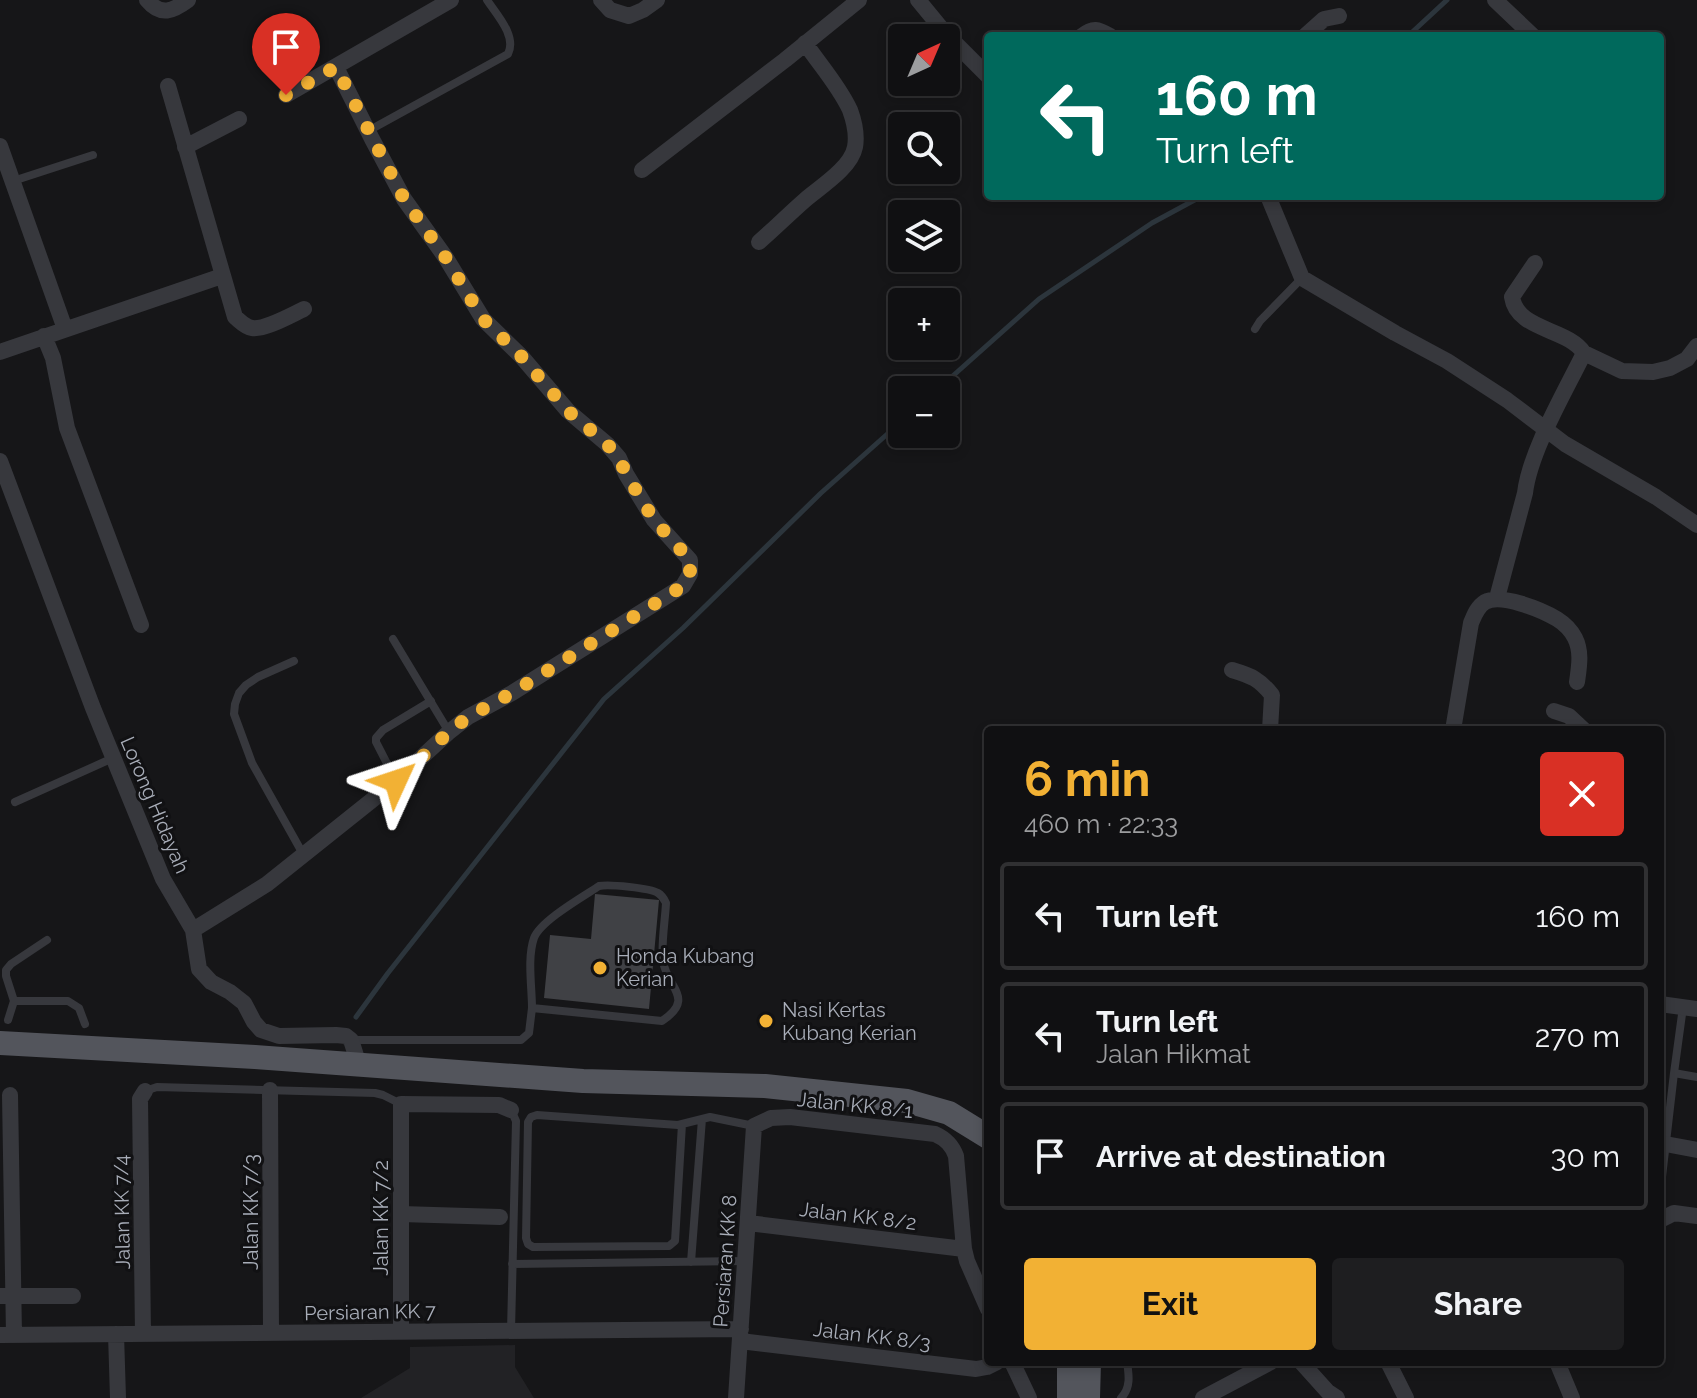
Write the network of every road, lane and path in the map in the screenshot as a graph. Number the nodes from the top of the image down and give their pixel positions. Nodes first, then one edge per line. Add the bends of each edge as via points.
1 (147, 0) edge
2 (188, 0) edge
3 (451, 0) edge
4 (487, 0) edge
5 (601, 0) edge
6 (657, 0) edge
7 (859, 0) edge
8 (918, 0) edge
9 (1495, 0) edge
10 (1339, 16) dead end
11 (1309, 32) edge
12 (1529, 32) edge
13 (805, 43) junction
14 (336, 67) junction
15 (984, 72) edge
16 (168, 86) dead end
17 (286, 95) dead end
18 (239, 119) dead end
19 (368, 131) junction
20 (0, 146) edge
21 (185, 147) junction
22 (93, 155) dead end
23 (642, 170) dead end
24 (12, 181) junction
25 (1270, 200) edge
26 (759, 242) dead end
27 (1535, 263) dead end
28 (222, 276) junction
29 (1302, 278) junction
30 (304, 309) dead end
31 (65, 329) junction
32 (1255, 329) dead end
33 (44, 336) junction
34 (0, 352) edge
35 (1584, 353) junction
36 (1694, 357) edge
37 (1547, 429) junction
38 (0, 461) edge
39 (1697, 525) edge
40 (1497, 598) junction
41 (141, 625) dead end
42 (393, 639) dead end
43 (294, 661) dead end
44 (1232, 670) dead end
45 (1577, 682) dead end
46 (431, 701) junction
47 (1554, 711) dead end
48 (1270, 726) edge
49 (1454, 726) edge
50 (1580, 726) edge
51 (449, 732) junction
52 (114, 758) junction
53 (396, 781) junction
54 (15, 802) dead end
55 (303, 855) junction
56 (193, 930) junction
57 (47, 940) dead end
58 (14, 1001) junction
59 (1664, 1005) edge
60 (532, 1008) junction
61 (1690, 1008) edge
62 (8, 1020) dead end
63 (85, 1024) dead end
64 (351, 1040) junction
65 (0, 1043) edge
66 (359, 1065) junction
67 (1674, 1073) junction
68 (1697, 1077) edge
69 (270, 1090) junction
70 (145, 1091) joint
71 (10, 1095) dead end
72 (401, 1104) junction
73 (511, 1110) joint
74 (702, 1119) junction
75 (682, 1124) junction
76 (754, 1126) junction
77 (984, 1135) edge
78 (1664, 1138) edge
79 (1664, 1144) edge
80 (1697, 1150) edge
81 (401, 1214) junction
82 (1697, 1216) edge
83 (500, 1217) dead end
84 (1664, 1218) edge
85 (748, 1223) junction
86 (964, 1249) junction
87 (745, 1261) junction
88 (691, 1262) junction
89 (512, 1264) junction
90 (7, 1296) edge
91 (73, 1296) dead end
92 (984, 1300) edge
93 (511, 1331) junction
94 (401, 1332) junction
95 (271, 1333) junction
96 (116, 1334) junction
97 (143, 1334) junction
98 (7, 1335) edge
99 (740, 1335) junction
100 (989, 1366) edge
101 (1014, 1366) edge
102 (1069, 1366) edge
103 (1089, 1366) edge
104 (1128, 1366) edge
105 (1263, 1366) edge
106 (1305, 1366) edge
107 (1390, 1366) edge
108 (1559, 1366) edge
109 (118, 1398) edge
110 (736, 1398) edge
111 (1029, 1398) edge
112 (1069, 1398) edge
113 (1088, 1398) edge
114 (1121, 1398) edge
115 (1203, 1398) edge
116 (1337, 1398) edge
117 (1406, 1398) edge
118 (1572, 1398) edge

1 - 2 street via 157,10
3 - 14 street
4 - 19 lane via 509,35 508,54
5 - 6 street via 610,10 629,16
7 - 13 street
8 - 15 street
9 - 12 street
10 - 11 street via 1324,19
13 - 23 street
13 - 26 street via 843,96 856,136 855,150 827,184
14 - 17 street
14 - 19 street
16 - 21 street
18 - 21 street
19 - 51 street via 404,199 483,319 568,411 607,444 654,520 690,560 683,586
20 - 24 street
21 - 28 street
22 - 24 lane
24 - 31 street
25 - 29 street
27 - 35 street via 1513,303 1524,316 1578,344
28 - 30 street via 242,324 264,326
28 - 31 street
29 - 32 lane
29 - 37 street via 1447,361
31 - 33 street
33 - 34 street
33 - 41 street via 67,428
35 - 36 street via 1622,371 1653,372
35 - 37 street
37 - 39 street
37 - 40 street via 1527,476
38 - 52 street, Lorong Hidayah
40 - 45 street via 1566,626 1580,654
40 - 49 street via 1484,603 1471,623
42 - 46 lane
43 - 55 lane via 246,685 234,714 252,763
44 - 48 street via 1255,677 1272,695
46 - 51 lane
46 - 53 lane via 376,738
47 - 50 street
51 - 53 street
52 - 54 lane
52 - 56 street, Lorong Hidayah via 163,879
53 - 55 street
55 - 56 street
56 - 64 street, Lorong Hidayah via 199,969 244,1003 261,1030
57 - 58 lane via 6,970
58 - 62 lane
58 - 63 lane via 68,1001 79,1008
59 - 61 street
60 - 60 lane via 662,1021 670,1015 679,1000 664,964 663,897 607,884 544,923 533,939
60 - 64 lane via 529,1033 521,1040
61 - 67 lane
64 - 66 street
65 - 66 main road
66 - 77 main road via 583,1081 765,1086 907,1101 949,1113
67 - 68 lane
67 - 78 lane
69 - 70 lane
69 - 72 lane via 375,1093
69 - 95 street, Jalan KK 7/3
70 - 97 street, Jalan KK 7/4 via 140,1099
71 - 90 street
72 - 73 street via 499,1105
72 - 81 street, Jalan KK 7/2
73 - 89 lane via 516,1121
74 - 75 lane
74 - 76 lane
74 - 88 lane
75 - 75 lane via 531,1117 528,1244 673,1245
76 - 85 street, Persiaran KK 8
76 - 86 street, Jalan KK 8/1 via 790,1117 935,1134 950,1143 956,1156
79 - 80 street
81 - 83 street
81 - 94 street, Jalan KK 7/2
82 - 84 street via 1674,1213
85 - 86 street, Jalan KK 8/2
85 - 87 street, Persiaran KK 8
86 - 92 street
87 - 88 lane
87 - 99 street, Persiaran KK 8
88 - 89 lane
89 - 93 lane
90 - 91 street
90 - 98 street
93 - 94 street, Persiaran KK 7
93 - 99 street, Persiaran KK 7
94 - 95 street, Persiaran KK 7
95 - 97 street, Persiaran KK 7
96 - 97 street, Persiaran KK 7
96 - 98 street, Persiaran KK 7
96 - 109 street
99 - 100 street, Jalan KK 8/3 via 976,1369
99 - 110 street, Persiaran KK 8
101 - 111 street
102 - 112 main road
103 - 113 main road
104 - 114 lane via 1130,1377
105 - 115 street
106 - 116 street
107 - 117 street
108 - 118 street

